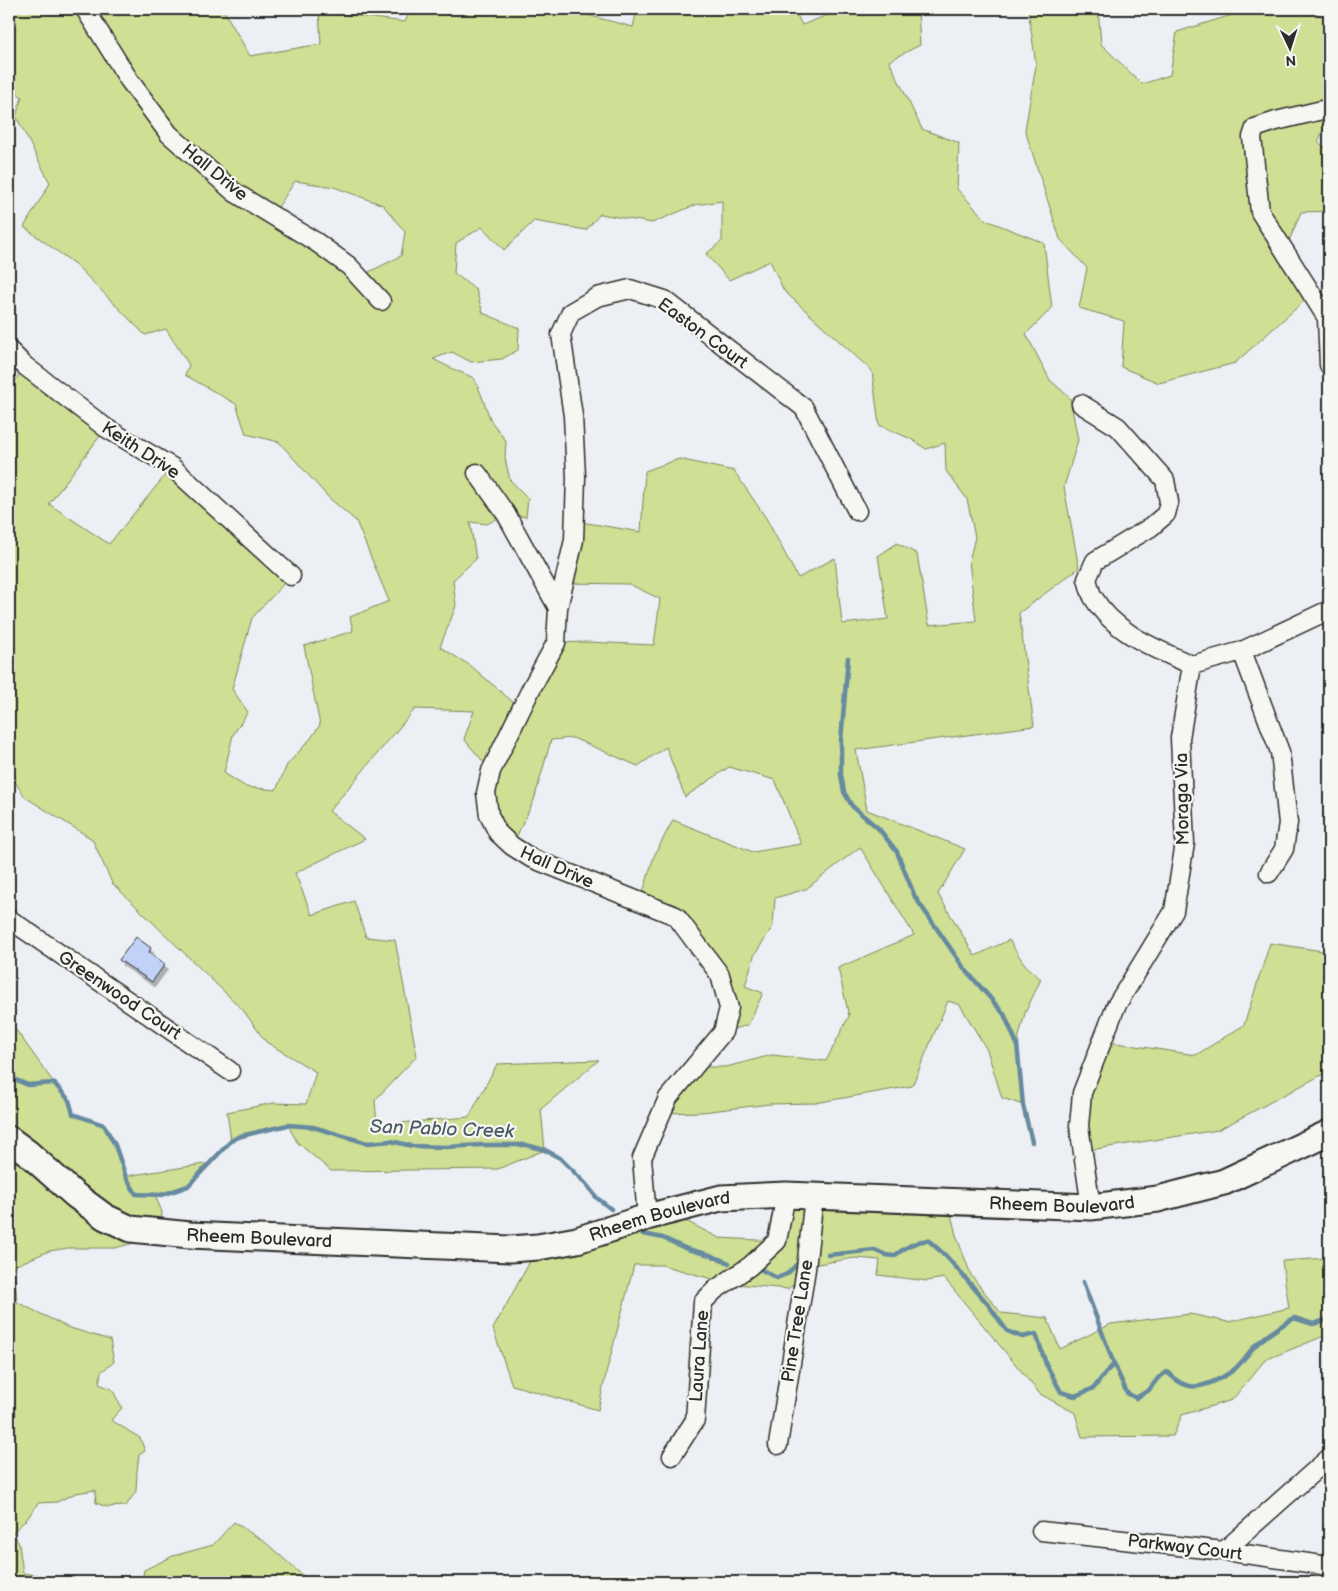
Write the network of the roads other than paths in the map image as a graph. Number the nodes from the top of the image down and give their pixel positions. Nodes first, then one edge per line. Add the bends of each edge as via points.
1 (85, 9) edge
2 (1329, 110) edge
3 (381, 301) dead end
4 (1328, 318) edge
5 (9, 350) edge
6 (1329, 365) edge
7 (1081, 404) dead end
8 (477, 473) dead end
9 (858, 511) dead end
10 (291, 576) dead end
11 (558, 608) junction
12 (1329, 610) edge
13 (1242, 651) junction
14 (1192, 665) junction
15 (1269, 872) dead end
16 (9, 919) edge
17 (230, 1071) dead end
18 (1329, 1132) edge
19 (9, 1139) edge
20 (786, 1195) junction
21 (814, 1196) junction
22 (1091, 1207) junction
23 (647, 1217) junction
24 (778, 1445) dead end
25 (672, 1456) dead end
26 (1329, 1458) edge
27 (1041, 1531) dead end
28 (1224, 1550) junction
29 (1329, 1566) edge

1 - 3 street, Hall Drive via 128,80 169,134 234,192 349,266
2 - 4 street via 1255,128 1252,137 1260,212
4 - 6 street
5 - 10 street, Keith Drive via 106,428 172,467
7 - 14 street via 1124,433 1165,480 1169,502 1166,514 1151,527 1095,561 1087,579 1092,596 1107,616 1142,642
8 - 11 street via 506,514
9 - 11 street, Easton Court via 804,408 665,300 630,289 597,297 571,312 561,334 573,416 576,477 574,540
11 - 23 street, Hall Drive via 556,643 491,771 486,793 489,815 498,833 531,858 676,916 720,975 729,1008 724,1032 668,1098 642,1158
12 - 13 street
13 - 14 street
13 - 15 street via 1280,752 1288,823 1284,849
14 - 22 street, Moraga Via via 1180,738 1185,843 1174,911 1116,1006 1082,1093 1079,1126
16 - 17 street, Greenwood Court
18 - 22 street, Rheem Boulevard via 1224,1182 1158,1199
19 - 23 street, Rheem Boulevard via 75,1196 105,1217 131,1229 190,1235 510,1249 577,1240
20 - 21 street, Rheem Boulevard
20 - 23 street, Rheem Boulevard via 721,1198
20 - 25 street, Laura Lane via 777,1241 703,1302 695,1420
21 - 22 street, Rheem Boulevard
21 - 24 street, Pine Tree Lane via 806,1269
26 - 28 street
27 - 28 street, Parkway Court
28 - 29 street, Parkway Court

